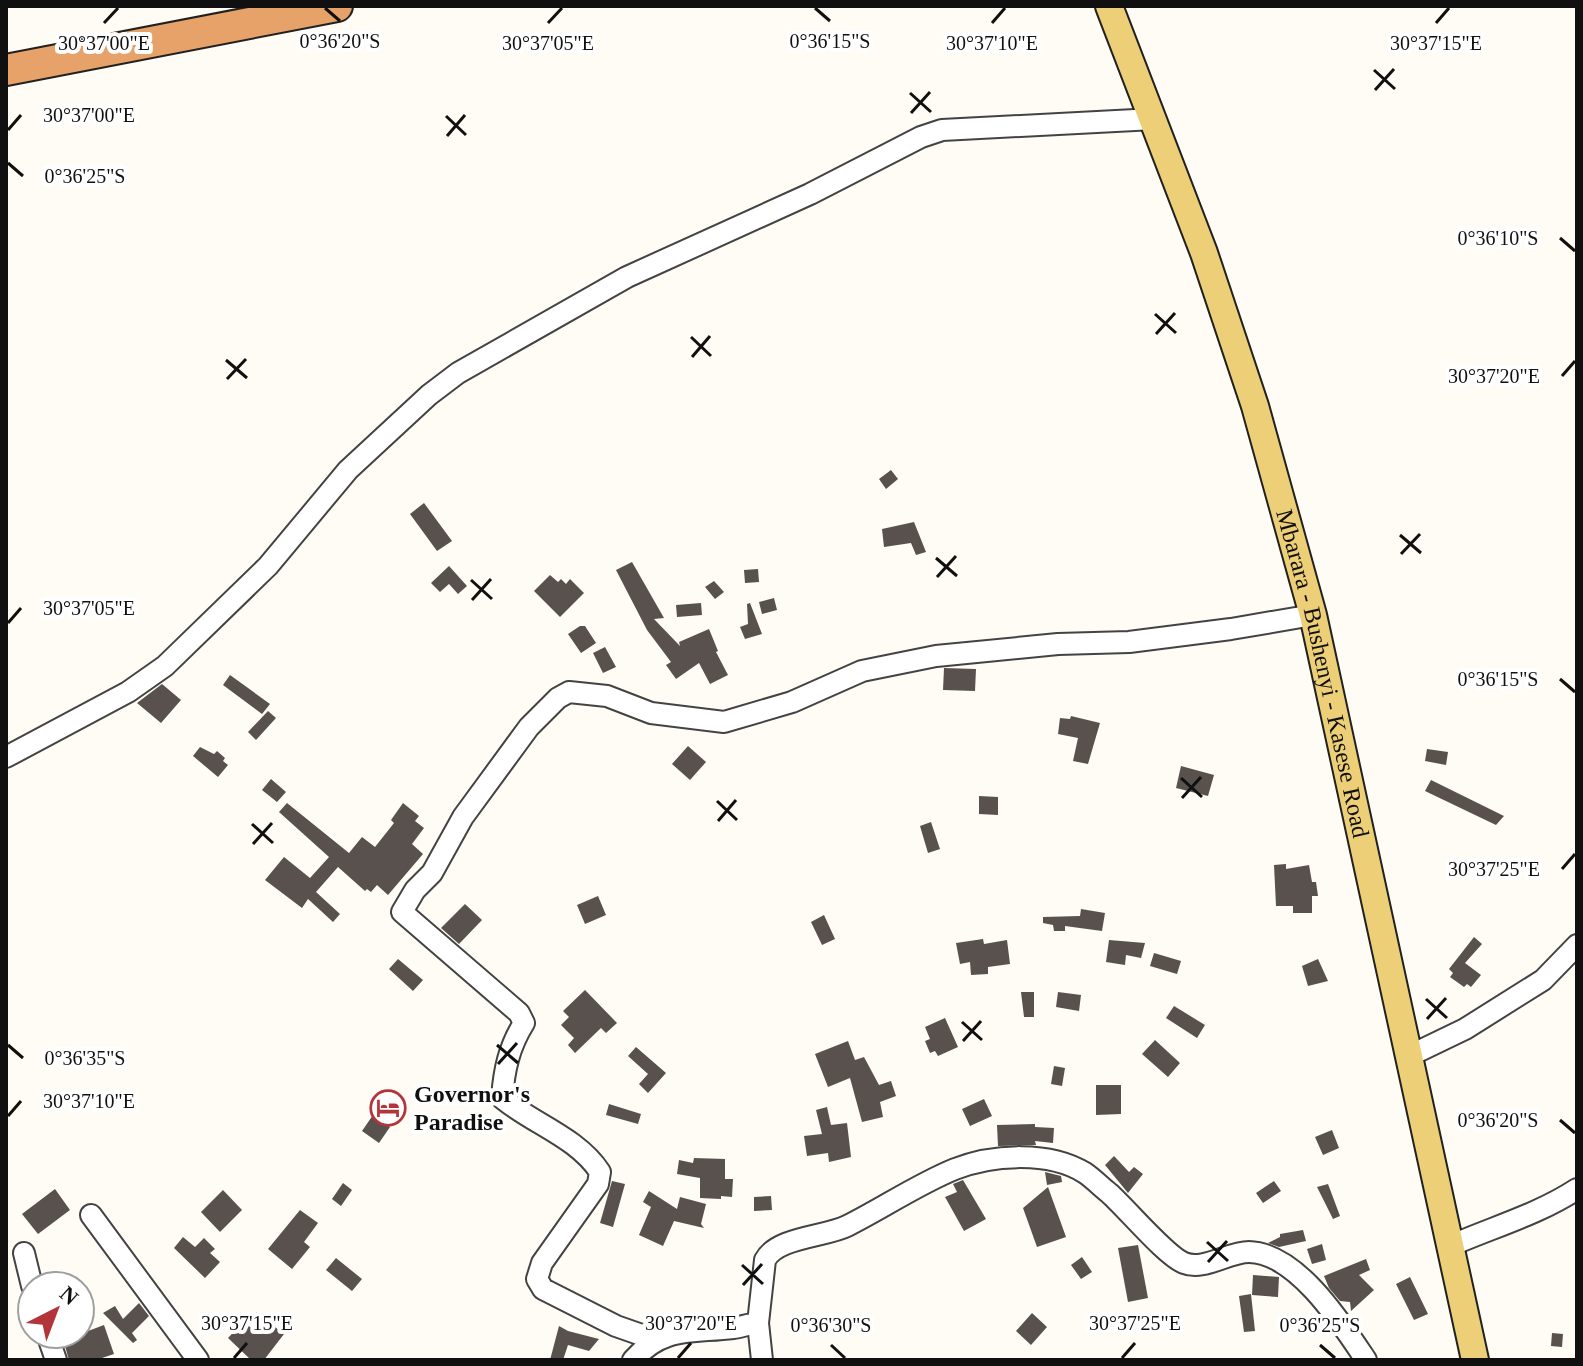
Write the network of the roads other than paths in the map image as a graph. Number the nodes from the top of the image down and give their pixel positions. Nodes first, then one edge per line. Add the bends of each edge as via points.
1 (252, 6) edge
2 (337, 6) edge
3 (1109, 6) edge
4 (6, 53) edge
5 (6, 70) edge
6 (1154, 119) junction
7 (1313, 615) junction
8 (6, 757) edge
9 (1577, 945) edge
10 (1409, 1056) junction
11 (1577, 1189) edge
12 (91, 1215) dead end
13 (1450, 1246) junction
14 (24, 1253) dead end
15 (28, 1270) edge
16 (758, 1323) junction
17 (656, 1340) junction
18 (198, 1360) edge
19 (633, 1360) edge
20 (762, 1360) edge
21 (1366, 1360) edge
22 (1475, 1360) edge

1 - 4 highway
2 - 5 highway
3 - 6 main road, Mbarara - Bushenyi - Kasese Road
6 - 7 main road, Mbarara - Bushenyi - Kasese Road via 1255,406
6 - 8 street via 942,130 627,277 458,373 429,395 348,470 268,566 165,666 128,692
7 - 10 main road, Mbarara - Bushenyi - Kasese Road
7 - 17 street via 1129,642 936,656 862,671 792,702 724,722 651,713 607,696 569,692 529,727 402,912 519,1013 524,1023 503,1075 502,1098 592,1159 600,1172 598,1184 542,1263 537,1279 543,1289
9 - 10 street via 1543,980 1465,1029
10 - 13 main road, Mbarara - Bushenyi - Kasese Road
11 - 13 street via 1554,1205
12 - 18 street
13 - 22 main road, Mbarara - Bushenyi - Kasese Road
14 - 15 street
16 - 17 street via 688,1330
16 - 20 street
16 - 21 street via 769,1253 841,1229 956,1169 1000,1159 1045,1159 1086,1174 1185,1264 1249,1252 1275,1258 1297,1272
17 - 19 street

